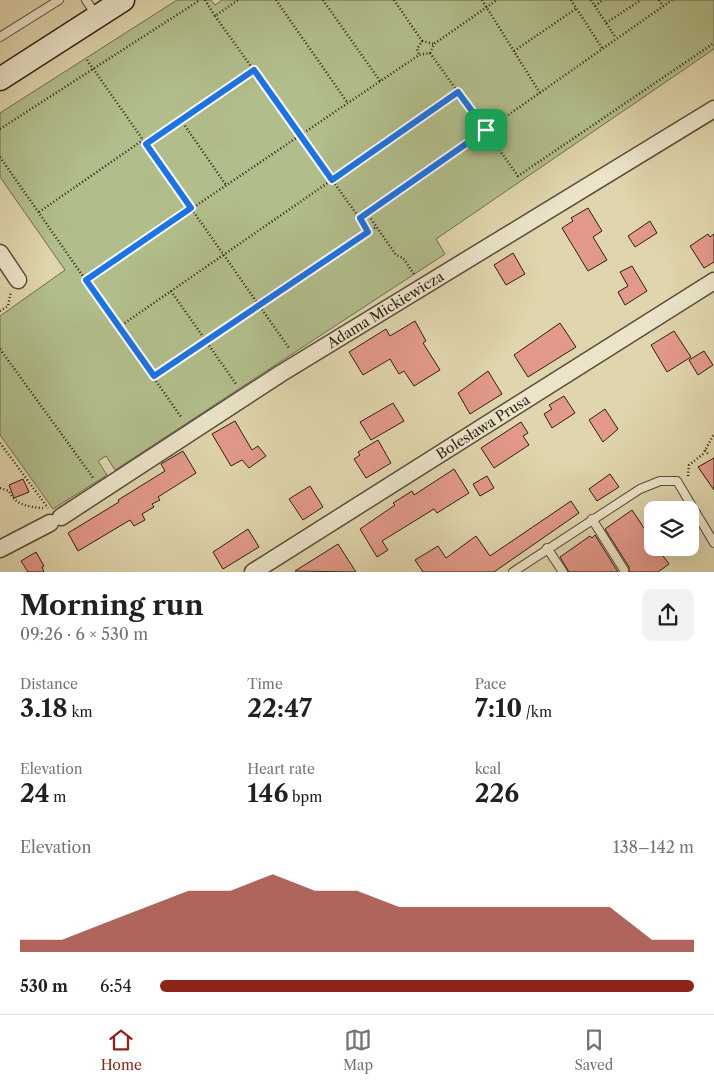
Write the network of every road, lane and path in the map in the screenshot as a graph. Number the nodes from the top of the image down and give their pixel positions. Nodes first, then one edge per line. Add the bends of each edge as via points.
1 (58, 0) edge
2 (123, 0) edge
3 (200, 0) edge
4 (204, 0) edge
5 (238, 0) edge
6 (276, 0) edge
7 (323, 0) edge
8 (394, 0) edge
9 (482, 0) edge
10 (497, 0) edge
11 (571, 0) edge
12 (591, 0) edge
13 (604, 0) edge
14 (641, 0) edge
15 (659, 0) edge
16 (672, 0) edge
17 (595, 6) junction
18 (663, 6) junction
19 (487, 7) junction
20 (92, 8) edge
21 (577, 8) junction
22 (215, 16) junction
23 (606, 23) junction
24 (0, 37) edge
25 (616, 38) junction
26 (422, 41) junction
27 (714, 43) edge
28 (434, 44) junction
29 (602, 48) junction
30 (514, 51) junction
31 (430, 53) junction
32 (419, 54) junction
33 (88, 60) dead end
34 (92, 68) junction
35 (254, 70) junction
36 (0, 79) edge
37 (380, 81) junction
38 (458, 92) junction
39 (540, 92) junction
40 (347, 102) junction
41 (714, 109) edge
42 (181, 120) junction
43 (0, 129) edge
44 (486, 130) junction
45 (299, 134) junction
46 (143, 140) junction
47 (146, 144) junction
48 (0, 157) edge
49 (332, 180) junction
50 (226, 185) junction
51 (191, 208) junction
52 (38, 212) junction
53 (367, 213) junction
54 (360, 218) junction
55 (376, 226) junction
56 (368, 232) junction
57 (0, 253) edge
58 (225, 254) junction
59 (415, 275) dead end
60 (86, 280) junction
61 (714, 281) edge
62 (15, 284) joint
63 (171, 292) junction
64 (259, 305) junction
65 (0, 311) edge
66 (119, 327) junction
67 (207, 341) junction
68 (289, 348) dead end
69 (0, 349) edge
70 (154, 376) junction
71 (237, 387) dead end
72 (181, 417) dead end
73 (714, 434) edge
74 (0, 443) edge
75 (705, 450) junction
76 (709, 455) dead end
77 (688, 478) dead end
78 (96, 482) dead end
79 (0, 488) edge
80 (53, 516) junction
81 (592, 519) junction
82 (714, 544) edge
83 (547, 548) junction
84 (0, 549) edge
85 (624, 570) dead end
86 (253, 572) edge
87 (513, 572) edge
88 (563, 572) edge

1 - 24 lane
2 - 20 street
3 - 34 path
4 - 22 path
5 - 22 path
6 - 40 path
7 - 37 path
8 - 26 path
9 - 19 path
10 - 19 path
11 - 21 path
12 - 17 path
13 - 17 path
14 - 23 path
15 - 18 path
16 - 18 path
17 - 23 path
18 - 25 path
19 - 28 path
19 - 30 path
20 - 36 street
21 - 29 path
21 - 30 path
22 - 35 path
23 - 25 path
25 - 29 path
26 - 28 path
26 - 32 path via 417,49
27 - 44 path via 518,176
28 - 31 path
29 - 39 path
30 - 39 path
31 - 32 path
31 - 38 path
32 - 37 path
33 - 34 path
34 - 43 path
34 - 46 path
35 - 42 path
35 - 45 path
37 - 40 path
38 - 44 path
38 - 49 path
39 - 44 path
40 - 45 path
41 - 80 street, Adama Mickiewicza
42 - 47 path
42 - 50 path
44 - 53 path
45 - 49 path
45 - 50 path
46 - 47 path
46 - 52 path
47 - 51 path
48 - 52 path
49 - 54 path
49 - 58 path
50 - 51 path
51 - 58 path
51 - 60 path
52 - 60 path
53 - 54 path
53 - 55 path
54 - 56 path
55 - 56 path
55 - 59 path
56 - 64 path
57 - 62 street
58 - 63 path
58 - 64 path
60 - 66 path
61 - 86 street, Bolesława Prusa
62 - 65 path via 8,306
63 - 66 path
63 - 67 path
64 - 67 path
64 - 68 path
66 - 70 path
67 - 70 path
67 - 71 path
69 - 78 path
70 - 72 path
73 - 75 path
74 - 80 path
75 - 76 path
75 - 77 path via 690,465
79 - 80 path via 9,491 12,500
80 - 84 street, Adama Mickiewicza
81 - 82 lane via 640,489 660,481 677,481
81 - 83 lane
81 - 85 lane
83 - 87 lane
83 - 88 lane

